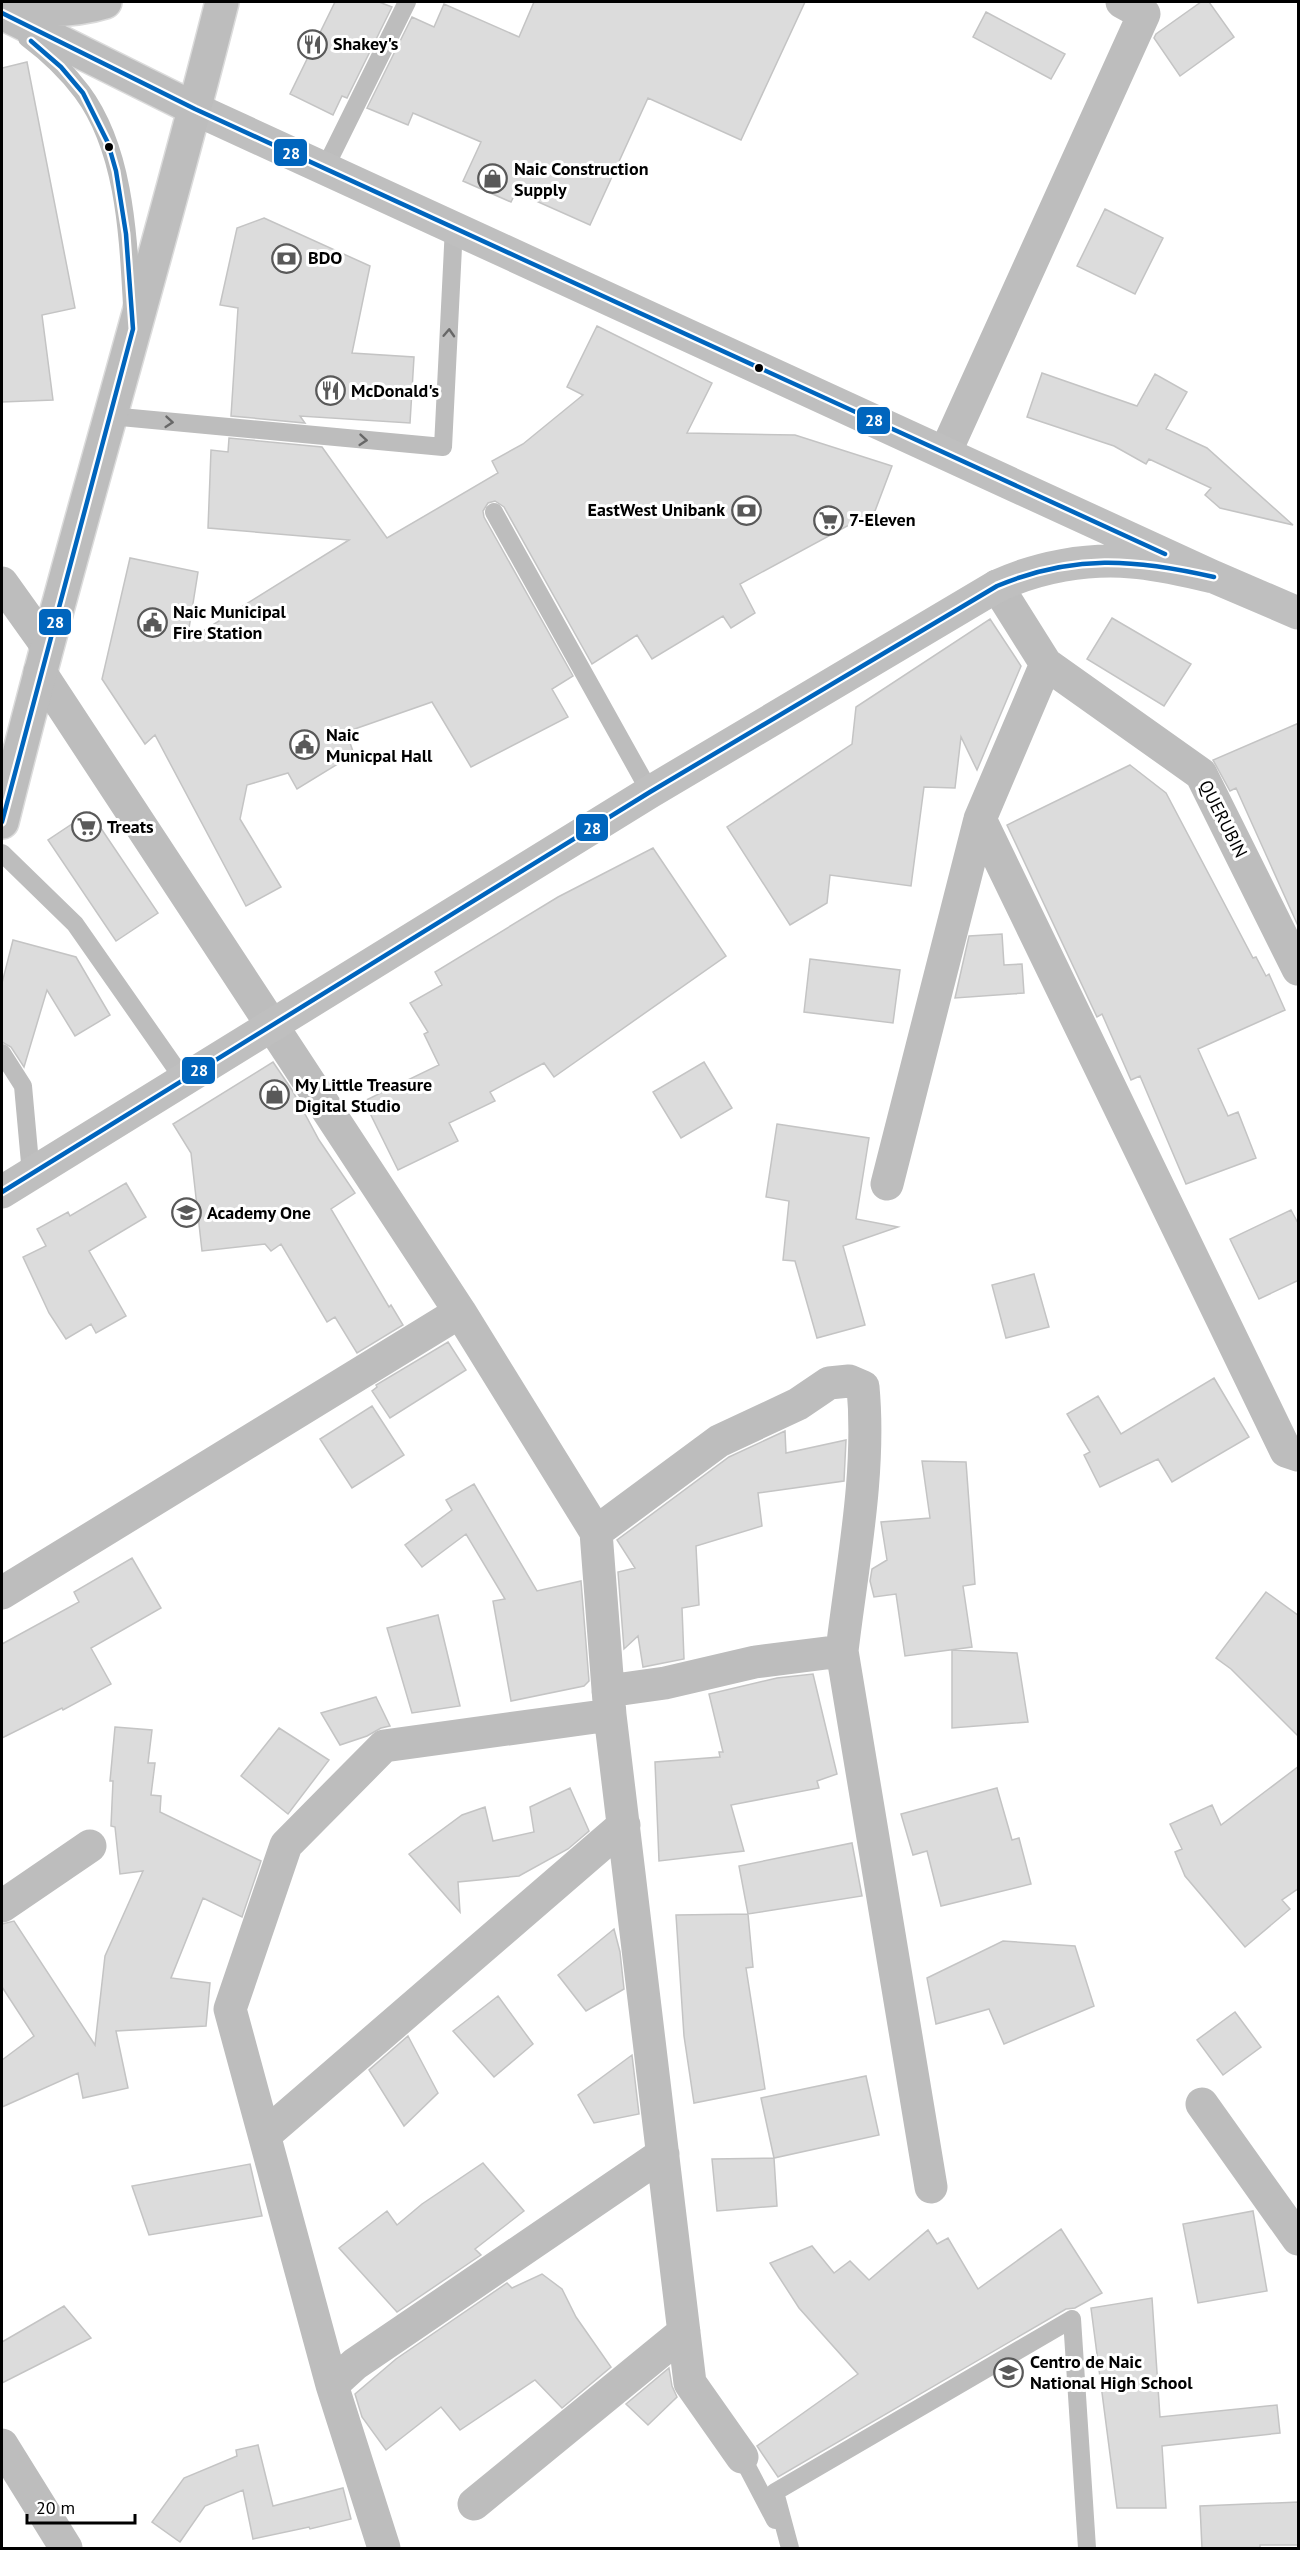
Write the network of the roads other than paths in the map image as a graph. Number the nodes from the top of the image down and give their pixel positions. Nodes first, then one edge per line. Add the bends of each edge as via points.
1 (105, 2) edge
2 (222, 2) edge
3 (407, 2) edge
4 (1122, 2) edge
5 (2, 6) edge
6 (2, 13) edge
7 (2, 18) edge
8 (195, 109) junction
9 (325, 168) junction
10 (454, 227) junction
11 (133, 328) junction
12 (110, 416) junction
13 (945, 453) junction
14 (494, 512) dead end
15 (1214, 577) junction
16 (2, 583) edge
17 (997, 586) junction
18 (1299, 613) edge
19 (43, 659) junction
20 (1046, 664) junction
21 (13, 735) edge
22 (650, 792) junction
23 (980, 819) junction
24 (2, 822) edge
25 (2, 853) edge
26 (1299, 969) edge
27 (273, 1025) junction
28 (2, 1053) edge
29 (184, 1080) junction
30 (31, 1174) junction
31 (887, 1184) dead end
32 (2, 1192) edge
33 (460, 1312) junction
34 (1299, 1455) edge
35 (596, 1532) junction
36 (2, 1593) edge
37 (842, 1651) junction
38 (609, 1703) junction
39 (624, 1825) junction
40 (90, 1846) dead end
41 (2, 1906) edge
42 (1202, 2104) dead end
43 (266, 2134) junction
44 (663, 2154) junction
45 (931, 2187) dead end
46 (1299, 2239) edge
47 (684, 2332) junction
48 (332, 2385) junction
49 (2, 2445) edge
50 (742, 2457) joint
51 (474, 2504) dead end
52 (66, 2548) edge
53 (384, 2548) edge
54 (790, 2548) edge
55 (1087, 2548) edge

1 - 5 street via 52,10
2 - 8 street
3 - 9 lane
4 - 13 street via 1144,14
6 - 8 street
7 - 11 lane via 41,48 83,93 108,143 126,234
8 - 9 main road
8 - 11 street
9 - 10 main road
12 -> 10 lane via 443,447
10 - 13 main road
11 - 12 street
12 - 19 street
13 - 15 main road
14 - 22 lane
15 - 17 main road via 1149,564 1105,561 1036,572
15 - 18 main road
16 - 19 street
17 - 20 street
17 - 22 main road
19 - 21 street
19 - 27 street
20 - 23 street
20 - 26 street, QUERUBIN via 1201,774
21 - 24 street
22 - 27 main road
23 - 31 street
23 - 34 street via 1286,1451
25 - 29 lane via 75,924
27 - 29 main road
27 - 33 street
28 - 30 lane via 23,1086
29 - 30 main road
30 - 32 main road
33 - 35 street
33 - 36 street
35 - 37 street via 719,1440 798,1404 830,1383 849,1381 863,1387 866,1417 861,1494
35 - 38 street
37 - 38 street via 755,1662 665,1683
37 - 45 street
38 - 39 street
38 - 43 street via 384,1746 286,1845 230,2009
39 - 43 street
39 - 44 street
40 - 41 street
42 - 46 street
43 - 48 street
44 - 47 street
44 - 48 street via 355,2364
47 - 50 street via 690,2383
47 - 51 street
48 - 53 street
49 - 52 street
50 - 54 lane
54 - 55 lane via 775,2492 1072,2319

